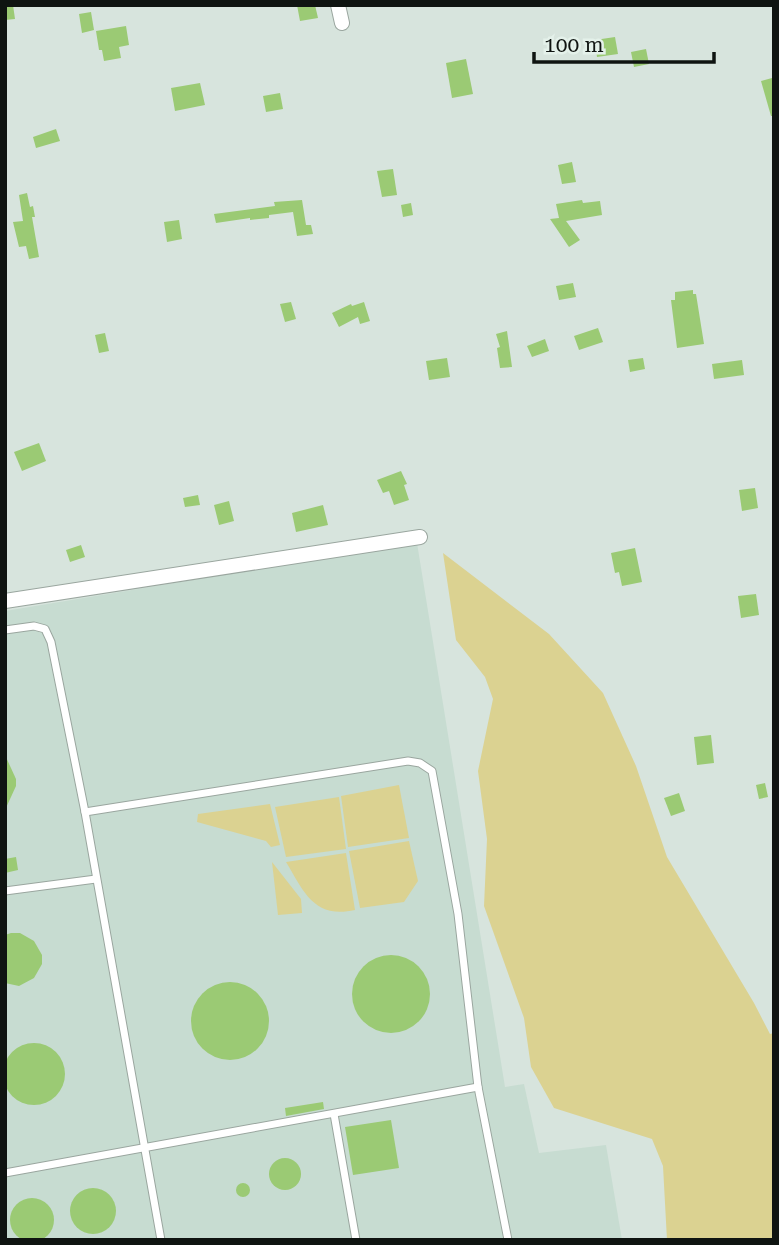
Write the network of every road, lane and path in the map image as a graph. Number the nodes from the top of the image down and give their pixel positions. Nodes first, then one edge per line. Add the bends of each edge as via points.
1 (338, 5) edge
2 (342, 23) dead end
3 (420, 537) dead end
4 (5, 601) edge
5 (5, 630) edge
6 (85, 813) junction
7 (96, 879) junction
8 (5, 891) edge
9 (478, 1087) junction
10 (334, 1114) junction
11 (143, 1147) junction
12 (5, 1173) edge
13 (161, 1240) edge
14 (356, 1240) edge
15 (508, 1240) edge

1 - 2 street
3 - 4 street
5 - 6 lane via 46,629
6 - 7 lane
6 - 9 lane via 408,761 432,771 458,914
7 - 8 lane
7 - 11 lane
9 - 10 lane
9 - 15 lane
10 - 11 lane
10 - 14 lane
11 - 12 lane
11 - 13 lane

